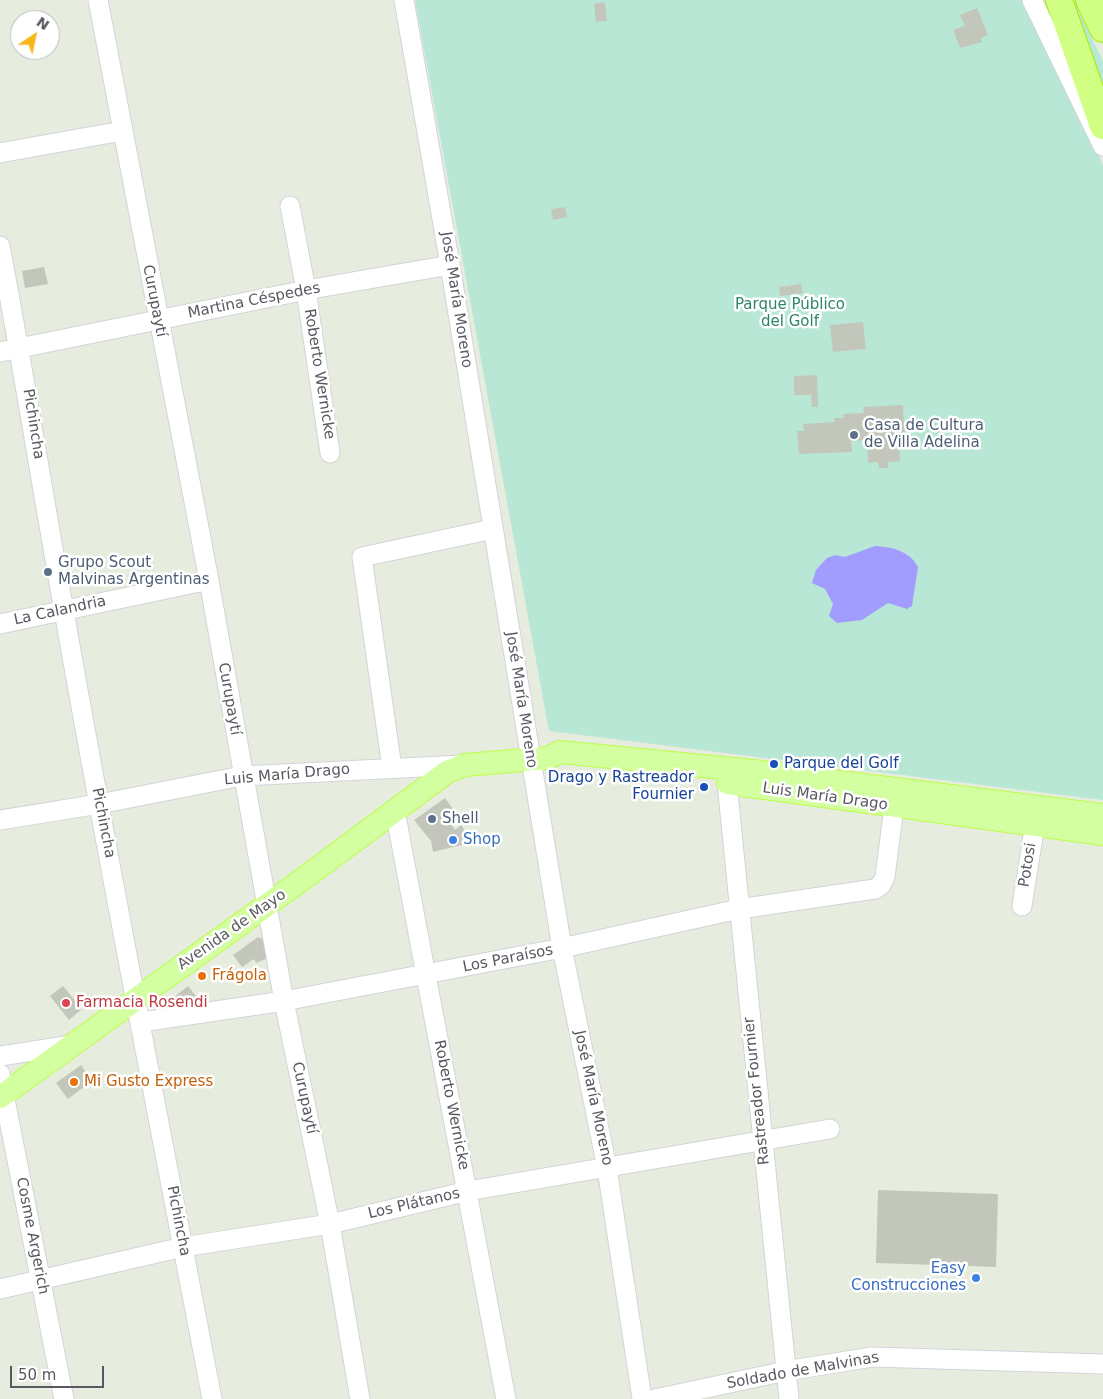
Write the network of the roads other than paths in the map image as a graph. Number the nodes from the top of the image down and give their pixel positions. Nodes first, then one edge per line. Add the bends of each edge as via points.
1 (98, 0) edge
2 (404, 0) edge
3 (1032, 0) edge
4 (1060, 0) edge
5 (1089, 0) edge
6 (1103, 29) edge
7 (1103, 126) edge
8 (122, 131) junction
9 (1103, 146) edge
10 (0, 153) edge
11 (290, 206) dead end
12 (0, 246) edge
13 (450, 264) junction
14 (306, 290) junction
15 (158, 321) junction
16 (20, 348) junction
17 (0, 352) edge
18 (330, 453) dead end
19 (494, 529) junction
20 (209, 580) junction
21 (64, 610) junction
22 (0, 624) edge
23 (540, 758) junction
24 (465, 765) junction
25 (392, 768) junction
26 (242, 776) junction
27 (727, 783) junction
28 (99, 804) junction
29 (894, 807) junction
30 (395, 811) junction
31 (1103, 815) edge
32 (0, 820) edge
33 (1035, 824) junction
34 (1103, 834) edge
35 (266, 905) junction
36 (1022, 906) dead end
37 (739, 909) junction
38 (562, 948) junction
39 (426, 975) junction
40 (136, 998) junction
41 (284, 1001) junction
42 (141, 1022) junction
43 (72, 1045) junction
44 (0, 1056) edge
45 (1, 1088) edge
46 (830, 1129) dead end
47 (762, 1139) junction
48 (608, 1168) junction
49 (468, 1191) junction
50 (330, 1224) junction
51 (183, 1247) junction
52 (41, 1280) junction
53 (0, 1289) edge
54 (1103, 1364) edge
55 (786, 1372) junction
56 (64, 1399) edge
57 (212, 1399) edge
58 (360, 1399) edge
59 (506, 1399) edge
60 (642, 1399) edge
61 (655, 1399) edge
62 (789, 1399) edge

1 - 8 street, Curupaytí
2 - 13 street, José María Moreno
3 - 9 street
4 - 7 highway
5 - 6 highway
8 - 10 street
8 - 15 street, Curupaytí
11 - 14 street, Roberto Wernicke
12 - 16 street, Pichincha
13 - 14 street, Martina Céspedes
13 - 19 street, José María Moreno
14 - 15 street, Martina Céspedes
14 - 18 street, Roberto Wernicke
15 - 16 street, Martina Céspedes
15 - 20 street, Curupaytí
16 - 17 street, Martina Céspedes
16 - 21 street, Pichincha
19 - 23 street, José María Moreno
19 - 25 street via 362,557
20 - 21 street, La Calandria
20 - 26 street, Curupaytí
21 - 22 street, La Calandria
21 - 28 street, Pichincha
23 - 24 main road, Luis María Drago
23 - 27 main road, Luis María Drago via 560,766
23 - 31 main road, Luis María Drago via 560,752 753,771
23 - 38 street, José María Moreno
24 - 25 street, Luis María Drago
24 - 30 main road, Avenida de Mayo via 447,772
25 - 26 street, Luis María Drago
26 - 28 street, Luis María Drago
26 - 35 street, Curupaytí
27 - 29 main road, Luis María Drago
27 - 37 street, Rastreador Fournier
28 - 32 street, Luis María Drago
28 - 40 street, Pichincha
29 - 33 main road, Luis María Drago
29 - 37 street, Los Paraísos via 885,877 881,885 874,889
30 - 35 main road, Avenida de Mayo
30 - 39 street, Roberto Wernicke
33 - 34 main road, Luis María Drago
33 - 36 street, Potosi
35 - 40 main road, Avenida de Mayo
35 - 41 street, Curupaytí
37 - 38 street, Los Paraísos
37 - 47 street, Rastreador Fournier
38 - 39 street, Los Paraísos
38 - 48 street, José María Moreno
39 - 41 street, Los Paraísos
39 - 49 street, Roberto Wernicke
40 - 42 street, Pichincha
40 - 43 main road, Avenida de Mayo
41 - 42 street, Los Paraísos
41 - 50 street, Curupaytí
42 - 51 street, Pichincha
43 - 44 street
43 - 45 main road, Avenida de Mayo
45 - 52 street, Cosme Argerich
46 - 47 street, Los Plátanos
47 - 48 street, Los Plátanos
47 - 55 street, Rastreador Fournier
48 - 49 street, Los Plátanos
48 - 60 street, José María Moreno
49 - 50 street, Los Plátanos
49 - 59 street, Roberto Wernicke
50 - 51 street, Los Plátanos
50 - 58 street, Curupaytí
51 - 52 street, Los Plátanos
51 - 57 street, Pichincha
52 - 53 street, Los Plátanos
52 - 56 street, Cosme Argerich
54 - 55 street, Soldado de Malvinas via 872,1357
55 - 61 street, Soldado de Malvinas
55 - 62 street, Rastreador Fournier

